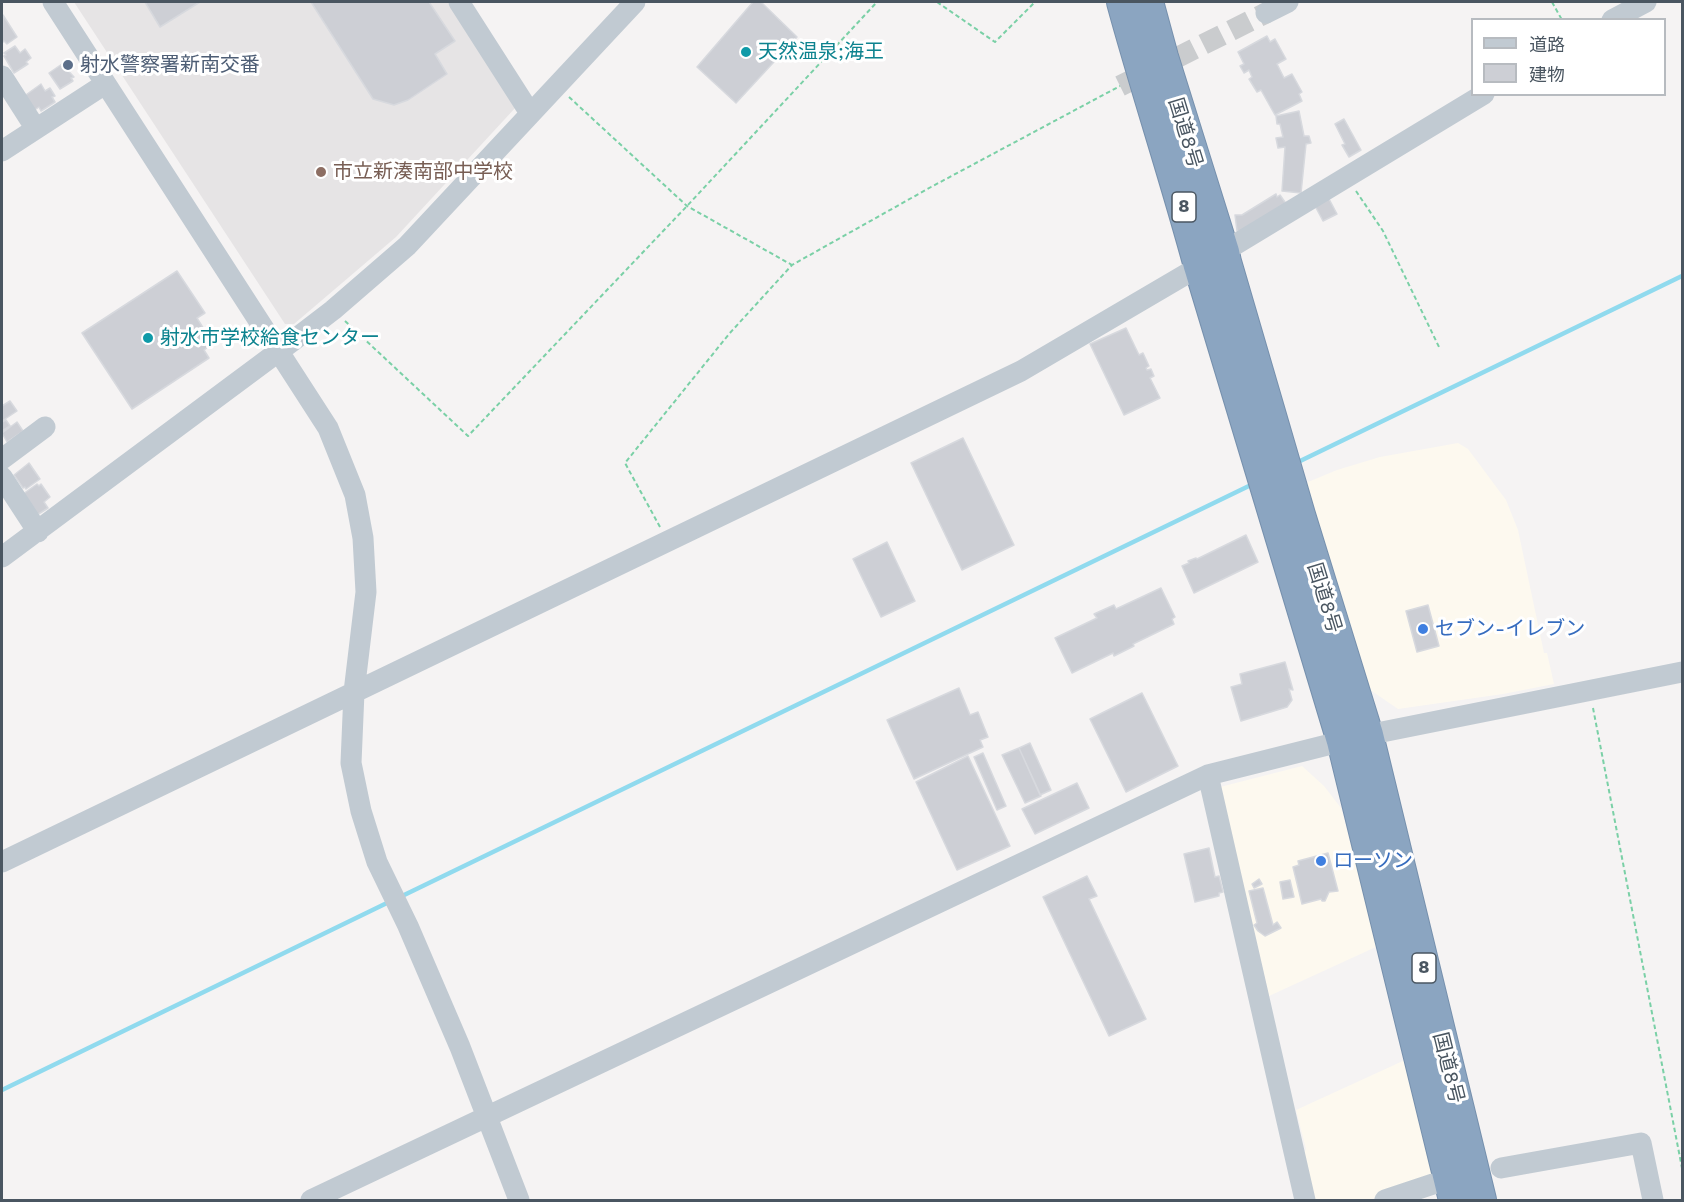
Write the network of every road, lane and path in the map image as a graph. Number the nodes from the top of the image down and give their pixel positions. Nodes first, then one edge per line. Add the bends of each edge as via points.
1 (53, 2) edge
2 (459, 2) edge
3 (635, 2) edge
4 (877, 2) edge
5 (937, 2) edge
6 (1035, 2) edge
7 (1105, 2) edge
8 (1122, 2) edge
9 (1147, 2) edge
10 (1160, 2) edge
11 (1288, 2) edge
12 (1552, 2) edge
13 (1646, 2) edge
14 (1266, 13) tunnel mouth
15 (1561, 18) edge
16 (1616, 18) edge
17 (2, 76) edge
18 (105, 84) junction
19 (556, 86) junction
20 (1120, 86) tunnel mouth
21 (1481, 96) edge
22 (530, 113) junction
23 (36, 129) junction
24 (1184, 129) junction
25 (2, 151) edge
26 (1345, 178) junction
27 (1176, 183) junction
28 (687, 206) junction
29 (1211, 259) junction
30 (792, 265) junction
31 (333, 310) junction
32 (1440, 346) dead end
33 (279, 351) junction
34 (45, 427) dead end
35 (2, 459) edge
36 (2, 477) edge
37 (38, 532) junction
38 (668, 541) junction
39 (2, 557) edge
40 (1683, 672) edge
41 (1590, 691) junction
42 (354, 692) junction
43 (1355, 738) junction
44 (1208, 775) junction
45 (2, 861) edge
46 (486, 1117) junction
47 (1501, 1168) dead end
48 (1683, 1168) edge
49 (1444, 1192) edge
50 (311, 1200) edge
51 (519, 1200) edge
52 (1305, 1200) edge
53 (1385, 1200) edge
54 (1480, 1200) edge
55 (1653, 1200) edge

1 - 18 street
2 - 22 street
3 - 19 street
4 - 28 path
5 - 6 path via 994,42
7 - 27 highway, 8
8 - 27 highway, 国道8号 / 8
9 - 24 highway, 国道8号 / 8
10 - 24 highway, 8
11 - 14 street
12 - 15 path
13 - 16 street
17 - 23 street
18 - 23 street
18 - 33 street
19 - 22 street
19 - 28 path
20 - 30 path
21 - 26 street
22 - 31 street via 407,246
23 - 25 street
24 - 29 highway, 国道8号 / 8
26 - 29 street
26 - 32 path via 1383,231
27 - 29 highway, 国道8号 / 8
28 - 30 path
28 - 31 path via 468,436
29 - 38 street via 1021,371
29 - 43 highway, 国道8号 / 8
30 - 38 path via 729,334 625,464
31 - 33 street
33 - 37 street
33 - 42 street via 328,428 355,495 363,538 366,592
34 - 35 street
36 - 37 street
37 - 39 street
38 - 42 street
40 - 41 street
41 - 43 street
41 - 48 path
42 - 45 street
42 - 46 street via 351,763 361,811 377,862 460,1047
43 - 44 street
43 - 49 highway, 国道8号 / 8
43 - 54 highway, 国道8号 / 8
44 - 46 street
44 - 52 street
46 - 50 street
46 - 51 street
47 - 55 street via 1641,1143
49 - 53 street

